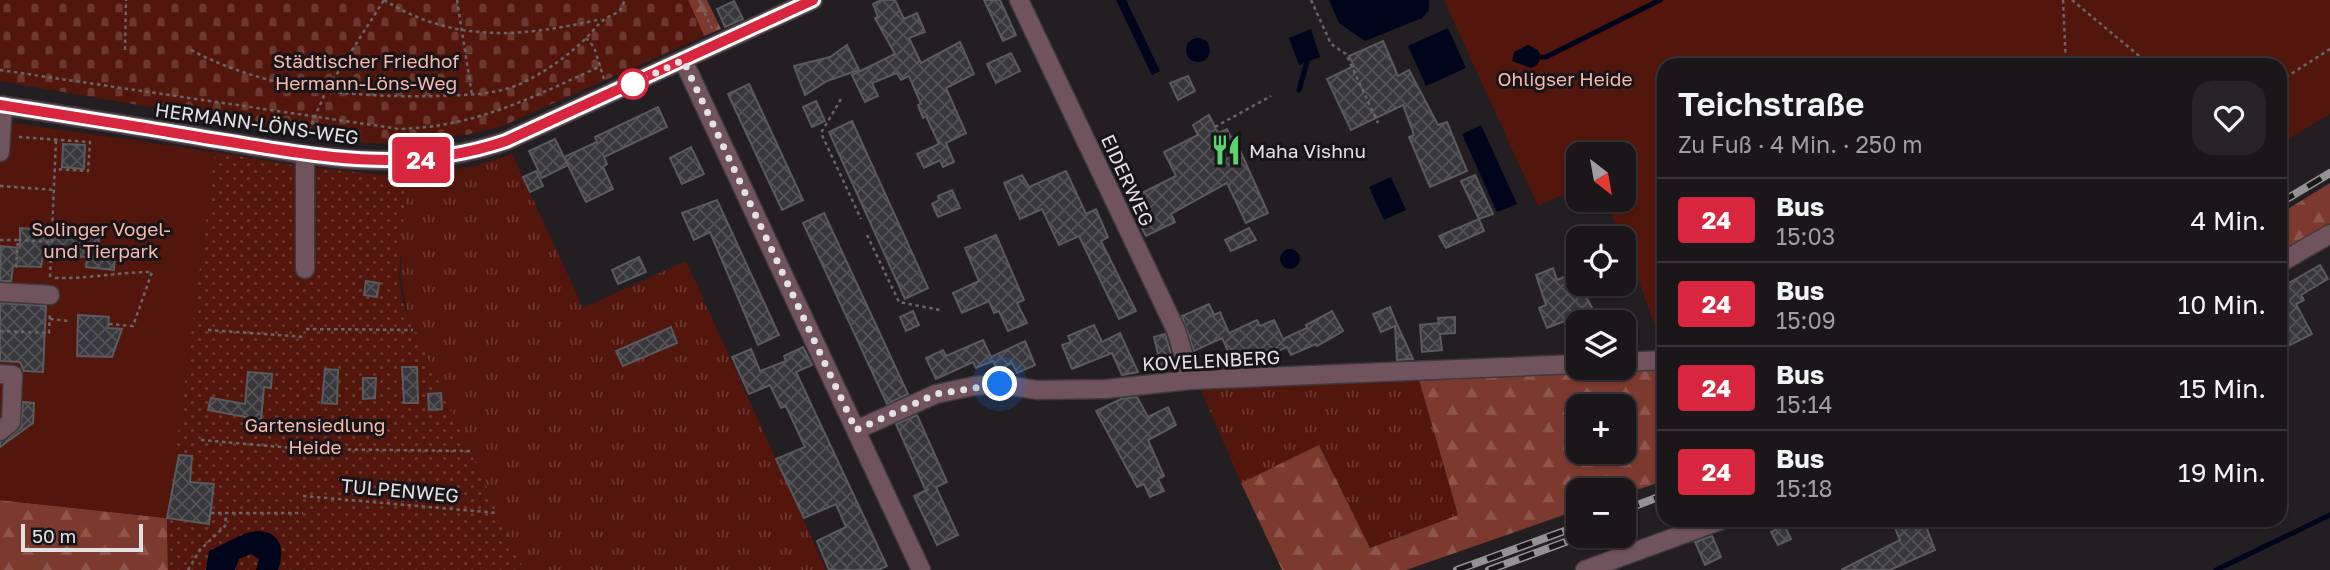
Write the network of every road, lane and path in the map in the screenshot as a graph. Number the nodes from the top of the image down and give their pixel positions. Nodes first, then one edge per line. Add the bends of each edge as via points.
1 (126, 0) edge
2 (384, 0) edge
3 (457, 0) edge
4 (625, 0) edge
5 (699, 0) edge
6 (813, 0) edge
7 (1019, 0) edge
8 (1311, 0) edge
9 (2063, 0) edge
10 (2071, 0) edge
11 (601, 19) junction
12 (463, 30) junction
13 (586, 38) junction
14 (719, 43) junction
15 (2330, 49) edge
16 (125, 50) dead end
17 (191, 50) dead end
18 (2066, 58) edge
19 (2141, 58) edge
20 (683, 60) junction
21 (601, 66) junction
22 (0, 70) edge
23 (2287, 77) edge
24 (606, 82) dead end
25 (326, 91) junction
26 (472, 95) junction
27 (1271, 96) dead end
28 (841, 100) dead end
29 (2, 105) edge
30 (312, 118) junction
31 (1378, 123) dead end
32 (1215, 127) dead end
33 (1, 135) edge
34 (57, 140) junction
35 (0, 152) edge
36 (305, 154) junction
37 (55, 169) junction
38 (0, 186) edge
39 (54, 190) junction
40 (861, 219) dead end
41 (867, 235) dead end
42 (2327, 236) edge
43 (0, 240) edge
44 (18, 240) junction
45 (52, 242) junction
46 (2287, 259) edge
47 (12, 268) dead end
48 (304, 269) dead end
49 (50, 286) junction
50 (0, 292) edge
51 (940, 310) dead end
52 (50, 319) junction
53 (70, 321) dead end
54 (109, 324) dead end
55 (306, 329) dead end
56 (208, 330) dead end
57 (413, 330) dead end
58 (0, 331) edge
59 (306, 337) dead end
60 (1657, 360) edge
61 (1636, 361) edge
62 (1566, 364) edge
63 (0, 374) edge
64 (1191, 380) junction
65 (0, 430) edge
66 (856, 430) junction
67 (201, 440) dead end
68 (470, 452) dead end
69 (303, 496) dead end
70 (211, 513) dead end
71 (226, 513) junction
72 (303, 513) dead end
73 (496, 513) dead end
74 (1703, 527) edge
75 (188, 570) edge
76 (921, 570) edge
77 (1585, 570) edge

1 - 16 path
2 - 12 path via 426,23
2 - 25 path
3 - 12 path
4 - 11 path via 619,12
5 - 14 path
6 - 14 street, HERMANN-LÖNS-WEG
7 - 64 street, EIDERWEG via 1176,330
8 - 31 path via 1331,44 1346,54
9 - 18 path
10 - 19 path
11 - 12 path via 538,32
11 - 13 path
12 - 26 path
13 - 21 path
13 - 26 path via 558,62 523,82
14 - 20 street, HERMANN-LÖNS-WEG
15 - 23 path
17 - 25 path via 247,74
20 - 36 street, HERMANN-LÖNS-WEG via 506,141 454,156 368,161
20 - 66 street
21 - 24 path
21 - 30 path via 498,113 431,128 368,127
22 - 30 path
25 - 26 path via 361,96
25 - 30 path
27 - 32 path
28 - 40 path via 821,133
29 - 33 street
29 - 36 street, HERMANN-LÖNS-WEG
30 - 36 path
33 - 34 path
33 - 35 street
34 - 37 path
34 - 37 path via 90,142 89,171
36 - 48 street
37 - 39 path
38 - 39 path
39 - 45 path
41 - 51 path via 899,302
42 - 46 street
43 - 44 path
44 - 45 path
44 - 47 path via 16,267
45 - 49 path
49 - 50 street
49 - 52 path
49 - 54 path via 113,272 152,272 133,326
52 - 53 path
52 - 58 path via 49,333
55 - 57 path
56 - 59 path
60 - 61 street
62 - 64 street, KOVELENBERG
63 - 65 street via 13,375 11,422
64 - 66 street, KOVELENBERG via 1037,390 1000,384 974,386 936,394
66 - 76 street
67 - 68 path via 304,449
69 - 73 path, TULPENWEG
70 - 71 path
71 - 72 path
71 - 75 path via 225,526 200,550
74 - 77 street

